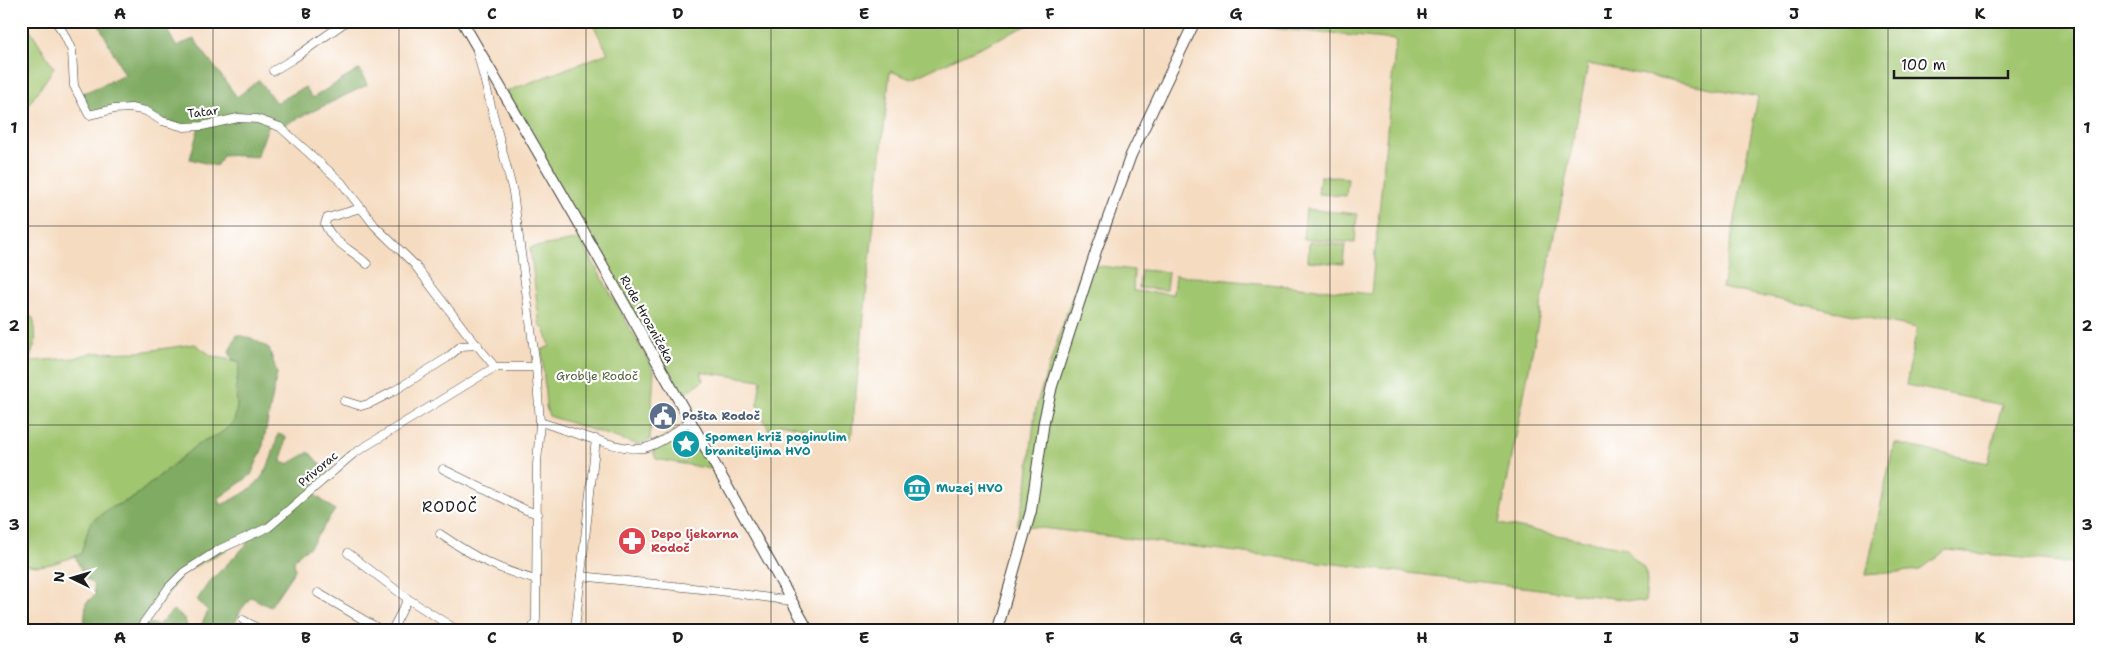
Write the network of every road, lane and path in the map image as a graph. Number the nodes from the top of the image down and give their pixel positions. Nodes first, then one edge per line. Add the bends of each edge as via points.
1 (54, 21) edge
2 (347, 21) edge
3 (462, 21) edge
4 (1195, 21) edge
5 (476, 47) junction
6 (273, 71) dead end
7 (361, 208) junction
8 (367, 264) dead end
9 (478, 345) junction
10 (495, 367) junction
11 (536, 367) junction
12 (344, 401) dead end
13 (690, 421) junction
14 (540, 422) junction
15 (596, 439) junction
16 (444, 469) dead end
17 (538, 514) junction
18 (440, 534) dead end
19 (348, 553) dead end
20 (581, 576) junction
21 (536, 580) junction
22 (318, 593) dead end
23 (408, 599) junction
24 (792, 601) junction
25 (243, 620) dead end
26 (575, 629) edge
27 (141, 630) edge
28 (261, 630) edge
29 (380, 630) edge
30 (392, 630) edge
31 (458, 630) edge
32 (532, 630) edge
33 (808, 630) edge
34 (997, 630) edge

1 - 7 street, Tatar via 72,51 74,86 89,115 132,108 184,126 202,126 238,118 263,121 280,127 297,141 341,182
2 - 6 street
3 - 5 street, Rude Hrozničeka
4 - 34 street via 1131,155 1052,386 1031,511
5 - 11 street via 513,192
5 - 13 street, Rude Hrozničeka via 531,138
7 - 8 street via 327,218 325,224 343,247
7 - 9 street, Tatar via 414,264
9 - 10 street, Tatar
9 - 12 street via 461,346 447,358 371,403 361,406
10 - 11 street
10 - 27 street, Privorac via 353,454 269,527 220,549 184,572 169,587
11 - 14 street
13 - 15 street via 642,449 626,449
13 - 24 street, Rude Hrozničeka
14 - 15 street
14 - 17 street
15 - 20 street
16 - 17 street
17 - 21 street
18 - 21 street via 476,558
19 - 23 street
20 - 24 street
20 - 26 street
21 - 32 street via 536,620
22 - 29 street
23 - 30 street
23 - 31 street
24 - 33 street, Rude Hrozničeka
25 - 28 street

